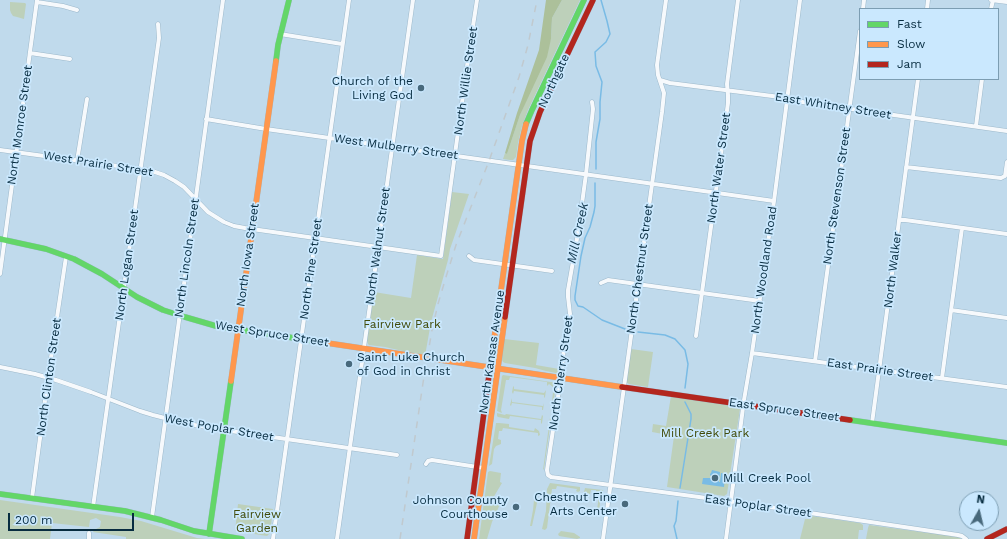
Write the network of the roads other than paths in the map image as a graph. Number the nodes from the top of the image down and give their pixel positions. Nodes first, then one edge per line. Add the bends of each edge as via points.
1 (223, 0) edge
2 (289, 0) edge
3 (348, 0) edge
4 (413, 0) edge
5 (477, 0) edge
6 (584, 0) edge
7 (593, 0) edge
8 (666, 0) edge
9 (738, 0) edge
10 (800, 0) edge
11 (992, 0) edge
12 (37, 1) edge
13 (1007, 2) edge
14 (77, 10) dead end
15 (158, 24) dead end
16 (280, 34) junction
17 (859, 39) edge
18 (342, 44) junction
19 (30, 52) junction
20 (70, 59) dead end
21 (660, 80) junction
22 (918, 80) edge
23 (982, 80) edge
24 (728, 90) junction
25 (87, 99) dead end
26 (787, 99) junction
27 (592, 102) dead end
28 (850, 109) junction
29 (913, 118) junction
30 (206, 119) junction
31 (976, 126) junction
32 (266, 129) junction
33 (1007, 131) edge
34 (329, 138) junction
35 (392, 147) junction
36 (0, 150) edge
37 (17, 152) junction
38 (455, 156) junction
39 (77, 161) junction
40 (1007, 162) edge
41 (518, 164) junction
42 (526, 166) junction
43 (906, 167) junction
44 (140, 169) junction
45 (586, 174) junction
46 (652, 183) junction
47 (715, 192) junction
48 (196, 199) junction
49 (774, 201) junction
50 (899, 220) junction
51 (962, 228) junction
52 (252, 229) junction
53 (1007, 234) edge
54 (315, 238) junction
55 (2, 240) edge
56 (378, 247) junction
57 (441, 256) joint
58 (470, 256) dead end
59 (66, 257) junction
60 (504, 264) junction
61 (512, 266) junction
62 (552, 271) dead end
63 (0, 274) edge
64 (601, 283) dead end
65 (638, 284) junction
66 (124, 288) junction
67 (702, 292) junction
68 (760, 301) junction
69 (951, 310) junction
70 (179, 315) junction
71 (1007, 318) edge
72 (238, 330) junction
73 (696, 336) dead end
74 (301, 339) junction
75 (364, 349) junction
76 (752, 354) junction
77 (815, 361) junction
78 (0, 367) edge
79 (490, 367) junction
80 (498, 368) junction
81 (880, 370) junction
82 (561, 377) junction
83 (48, 378) junction
84 (942, 378) junction
85 (624, 386) junction
86 (1007, 387) edge
87 (108, 399) junction
88 (744, 404) junction
89 (165, 419) junction
90 (872, 423) junction
91 (224, 430) junction
92 (287, 439) junction
93 (1007, 443) edge
94 (350, 448) junction
95 (397, 455) dead end
96 (426, 464) dead end
97 (476, 467) junction
98 (484, 468) junction
99 (549, 476) joint
100 (610, 485) junction
101 (0, 494) edge
102 (32, 498) junction
103 (731, 502) junction
104 (93, 507) junction
105 (152, 517) junction
106 (1007, 530) edge
107 (89, 533) dead end
108 (209, 534) junction
109 (89, 539) edge
110 (242, 539) edge
111 (273, 539) edge
112 (337, 539) edge
113 (467, 539) edge
114 (474, 539) edge
115 (602, 539) edge
116 (726, 539) edge
117 (966, 539) edge
118 (987, 539) edge

1 - 30 street, North Lincoln Street
2 - 16 street, North Iowa Street
3 - 18 street, North Pine Street
4 - 35 street, North Walnut Street
5 - 38 street, North Willie Street
6 - 41 street, Northgate via 532,110 525,128
7 - 42 street, Northgate via 540,112 530,141
8 - 21 street, North Chestnut Street via 657,65
9 - 24 street, North Water Street
10 - 26 street, North Woodland Road
11 - 13 street
12 - 14 street
12 - 19 street, North Monroe Street
15 - 44 street, North Logan Street via 159,38
16 - 18 street
16 - 32 street, North Iowa Street
17 - 28 street, North Stevenson Street
18 - 34 street, North Pine Street
19 - 20 street
19 - 37 street, North Monroe Street
21 - 24 street, East Whitney Street
21 - 46 street, North Chestnut Street via 664,93
22 - 29 street, North Walker
23 - 31 street
24 - 26 street, East Whitney Street
24 - 47 street, North Water Street
25 - 39 street
26 - 28 street, East Whitney Street
26 - 49 street, North Woodland Road
27 - 45 street, North Cherry Street
28 - 29 street, East Whitney Street
28 - 77 street, North Stevenson Street
29 - 31 street, East Whitney Street
29 - 43 street, North Walker
30 - 32 street, West Mulberry Street
30 - 48 street, North Lincoln Street
31 - 33 street, East Whitney Street
32 - 34 street, West Mulberry Street
32 - 52 street, North Iowa Street
34 - 35 street, West Mulberry Street
34 - 54 street, North Pine Street
35 - 38 street, West Mulberry Street
35 - 56 street, North Walnut Street
36 - 37 street, West Prairie Street
37 - 39 street, West Prairie Street
37 - 55 street, North Monroe Street
38 - 41 street, West Mulberry Street
38 - 57 street, North Willie Street
39 - 44 street, West Prairie Street
40 - 43 street via 1005,176 1001,178
41 - 42 street, West Mulberry Street
41 - 60 street, North Kansas Avenue
42 - 45 street, West Mulberry Street
42 - 61 street, North Kansas Avenue
43 - 50 street, North Walker
44 - 48 street, West Prairie Street via 164,175 184,187
44 - 66 street, North Logan Street
45 - 46 street, West Mulberry Street
45 - 82 street, North Cherry Street via 568,290 570,314
46 - 47 street, West Mulberry Street
46 - 65 street, North Chestnut Street
47 - 49 street, West Mulberry Street
47 - 67 street, North Water Street
48 - 52 street, West Prairie Street via 208,212 224,222
48 - 70 street, North Lincoln Street
49 - 68 street, North Woodland Road
50 - 51 street
50 - 81 street, North Walker
51 - 53 street
51 - 69 street
52 - 54 street, West Prairie Street
52 - 72 street, North Iowa Street
54 - 56 street, West Prairie Street
54 - 74 street, North Pine Street
55 - 59 street, West Spruce Street via 46,249
55 - 63 street, North Monroe Street
56 - 57 street, West Prairie Street
56 - 75 street, North Walnut Street
58 - 60 street via 474,260
59 - 66 street, West Spruce Street
59 - 83 street, North Clinton Street
60 - 61 street
60 - 79 street, North Kansas Avenue
61 - 62 street
61 - 80 street, North Kansas Avenue
64 - 65 street via 608,280
65 - 67 street
65 - 85 street, North Chestnut Street
66 - 70 street, West Spruce Street via 148,303
66 - 87 street, North Logan Street
67 - 68 street
67 - 73 street, North Water Street
68 - 76 street, North Woodland Road
69 - 71 street
69 - 84 street
70 - 72 street, West Spruce Street
70 - 89 street, North Lincoln Street
72 - 74 street, West Spruce Street
72 - 91 street, North Iowa Street
74 - 75 street, West Spruce Street
74 - 92 street, North Pine Street
75 - 79 street, West Spruce Street
75 - 94 street, North Walnut Street
76 - 77 street, East Prairie Street
76 - 88 street, North Woodland Road
77 - 81 street, East Prairie Street
78 - 83 street, West Poplar Street
79 - 80 street, West Spruce Street
79 - 97 street, North Kansas Avenue
80 - 82 street, West Spruce Street
80 - 98 street, North Kansas Avenue
81 - 84 street, East Prairie Street
81 - 90 street, North Walker
82 - 85 street, East Spruce Street
82 - 99 street, North Cherry Street via 547,470
83 - 87 street, West Poplar Street
83 - 102 street, North Clinton Street
84 - 86 street, East Prairie Street
85 - 88 street, East Spruce Street
85 - 100 street, North Chestnut Street
87 - 89 street, West Poplar Street
87 - 104 street, North Logan Street
88 - 90 street, East Spruce Street
88 - 103 street, North Woodland Road
89 - 91 street, West Poplar Street
89 - 105 street, North Lincoln Street
90 - 93 street, East Spruce Street
91 - 92 street, West Poplar Street
91 - 108 street, North Iowa Street
92 - 94 street, West Poplar Street
92 - 111 street, North Pine Street
94 - 95 street, West Poplar Street
94 - 112 street, North Walnut Street
96 - 97 street via 432,460
97 - 98 street
97 - 113 street, North Kansas Avenue
98 - 114 street, North Kansas Avenue
99 - 100 street, East Poplar Street
100 - 103 street, East Poplar Street
100 - 115 street, North Chestnut Street
101 - 102 street
102 - 104 street
103 - 116 street, North Woodland Road
103 - 117 street, East Poplar Street via 958,534
104 - 105 street
105 - 108 street
106 - 118 street
107 - 109 street
108 - 110 street

